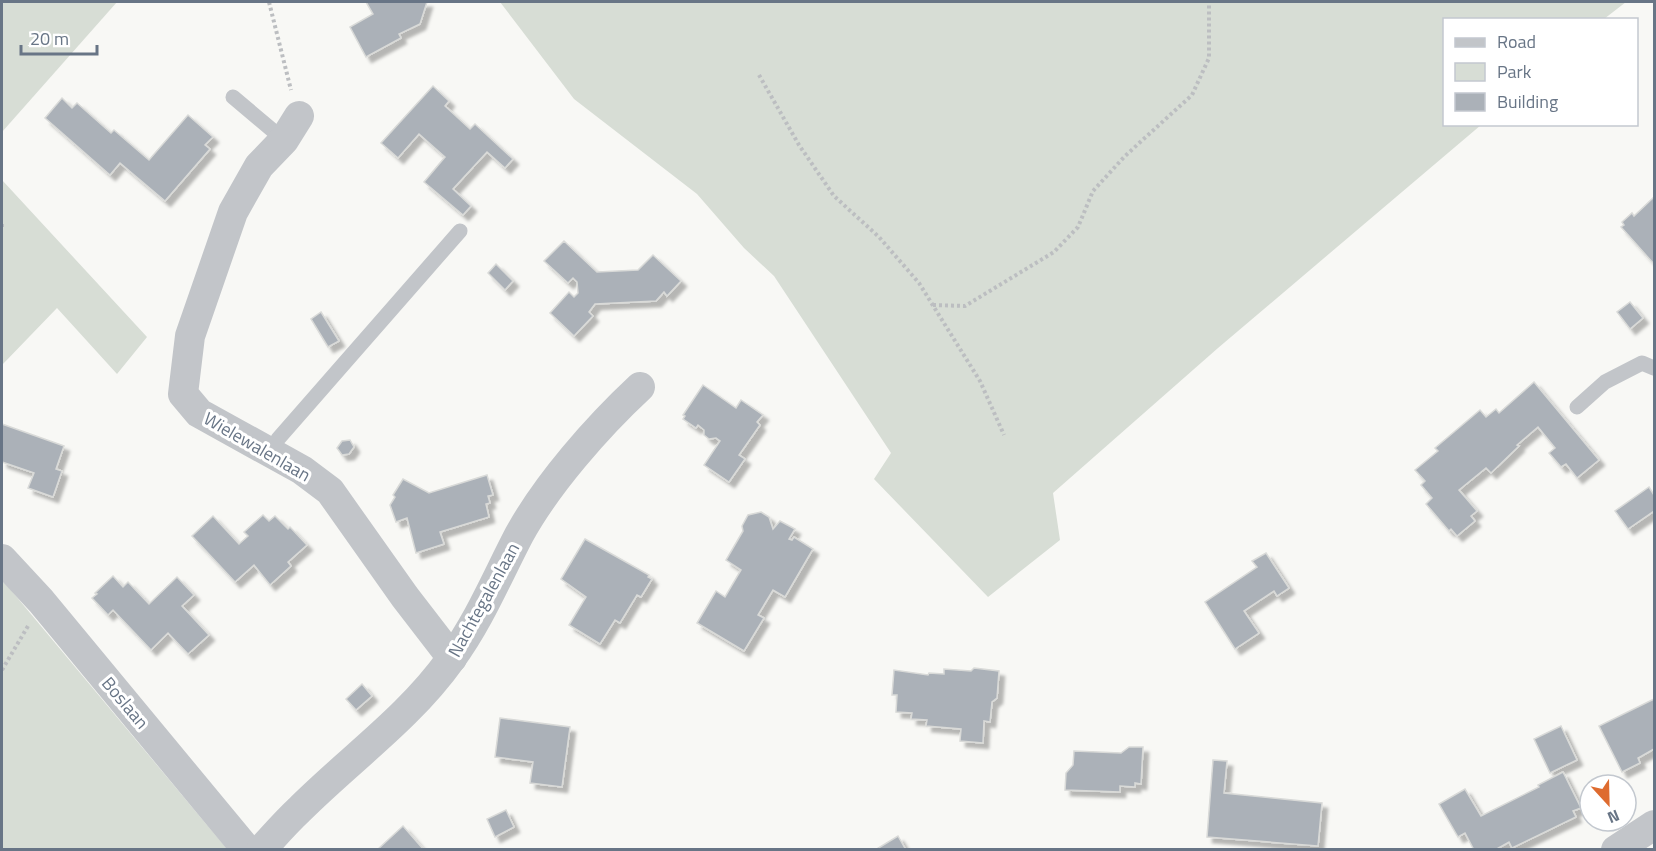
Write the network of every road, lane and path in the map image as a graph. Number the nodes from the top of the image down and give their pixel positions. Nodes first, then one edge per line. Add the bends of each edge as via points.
1 (269, 2) edge
2 (1209, 2) edge
3 (759, 75) dead end
4 (233, 98) dead end
5 (292, 128) junction
6 (460, 231) dead end
7 (933, 305) junction
8 (1654, 368) edge
9 (640, 387) dead end
10 (1577, 407) dead end
11 (1004, 435) dead end
12 (271, 452) junction
13 (2, 559) edge
14 (41, 601) junction
15 (452, 658) junction
16 (2, 670) edge
17 (1654, 825) edge
18 (247, 849) edge
19 (261, 849) edge
20 (1616, 849) edge

1 - 5 path
2 - 7 path via 1209,58 1192,95 1093,191 1078,227 1053,252 965,306
3 - 7 path via 834,196 879,237
4 - 5 lane
5 - 12 street, Wielewalenlaan via 259,166 232,212 190,336 183,394 199,413
6 - 12 lane via 278,439
7 - 11 path via 980,381
8 - 10 lane via 1642,363 1605,382
9 - 15 street, Nachtegalenlaan via 608,417 549,491 520,533 475,622
12 - 15 street, Wielewalenlaan via 330,491
13 - 14 street, Boslaan
14 - 16 path
14 - 18 street, Boslaan
15 - 19 street, Nachtegalenlaan via 397,722 299,809
17 - 20 street

